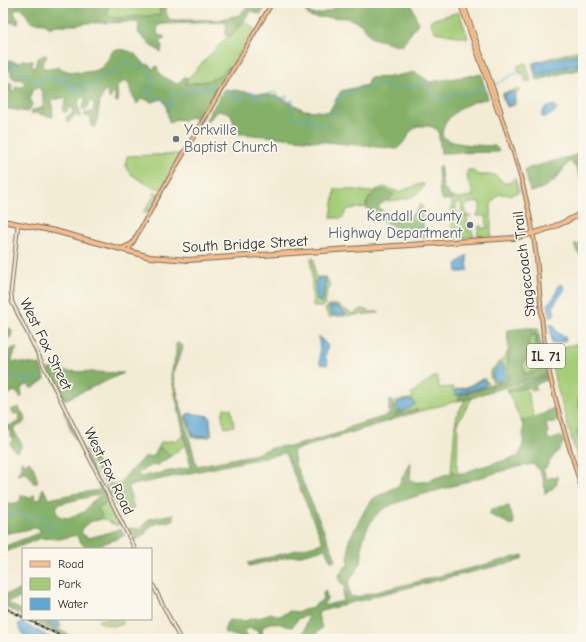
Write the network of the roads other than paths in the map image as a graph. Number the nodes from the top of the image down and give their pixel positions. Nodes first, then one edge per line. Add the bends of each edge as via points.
1 (272, 3) edge
2 (460, 3) edge
3 (463, 3) edge
4 (500, 113) junction
5 (583, 212) edge
6 (3, 221) edge
7 (18, 223) junction
8 (533, 234) junction
9 (132, 243) junction
10 (120, 249) junction
11 (128, 251) junction
12 (63, 403) joint
13 (583, 493) edge
14 (135, 548) edge
15 (152, 583) edge
16 (180, 639) edge

1 - 9 main road
2 - 4 main road, Stagecoach Trail / IL 71
3 - 4 main road, Stagecoach Trail / IL 71
4 - 8 main road, Stagecoach Trail / IL 71 via 521,175
5 - 8 highway, South Bridge Street via 558,226
6 - 7 highway, South Bridge Street
7 - 10 highway, South Bridge Street
7 - 12 street, West Fox Street via 12,300
8 - 11 highway, South Bridge Street via 494,240 202,260 162,259
8 - 13 main road, Stagecoach Trail / IL 71 via 544,344 550,375
9 - 10 main road
9 - 11 main road
10 - 11 highway, South Bridge Street
12 - 14 street, West Fox Road
15 - 16 street

